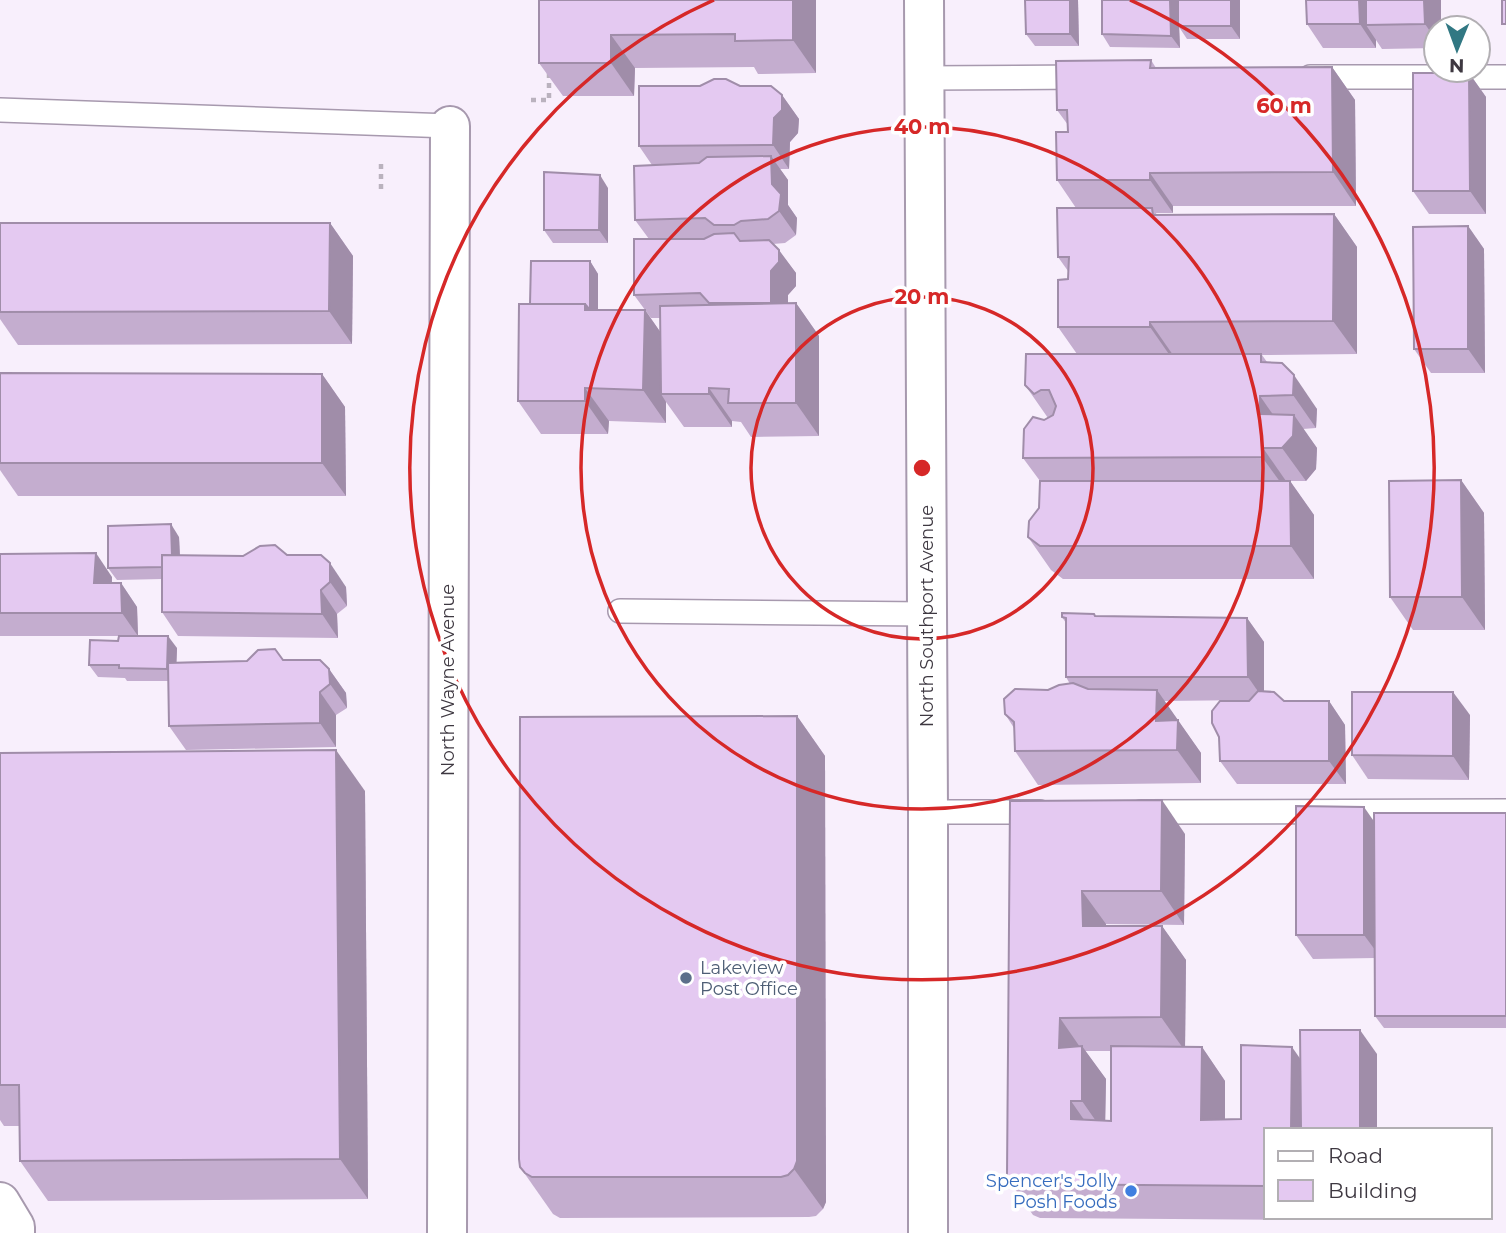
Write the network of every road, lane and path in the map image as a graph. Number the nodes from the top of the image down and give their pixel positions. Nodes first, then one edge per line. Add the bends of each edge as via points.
1 (924, 0) edge
2 (549, 62) edge
3 (1104, 77) edge
4 (1284, 77) edge
5 (1506, 77) edge
6 (924, 78) junction
7 (531, 100) dead end
8 (0, 110) edge
9 (450, 126) joint
10 (620, 611) dead end
11 (927, 614) junction
12 (1506, 811) edge
13 (928, 812) junction
14 (1065, 812) edge
15 (1120, 812) edge
16 (0, 1202) edge
17 (15, 1233) edge
18 (447, 1233) edge
19 (928, 1233) edge

1 - 6 street, North Southport Avenue
2 - 7 path via 549,100
3 - 6 lane
4 - 5 lane
6 - 11 street, North Southport Avenue
8 - 9 lane
9 - 18 street, North Wayne Avenue
10 - 11 lane
11 - 13 street, North Southport Avenue
12 - 15 lane
13 - 14 lane
13 - 19 street, North Southport Avenue
16 - 17 street

